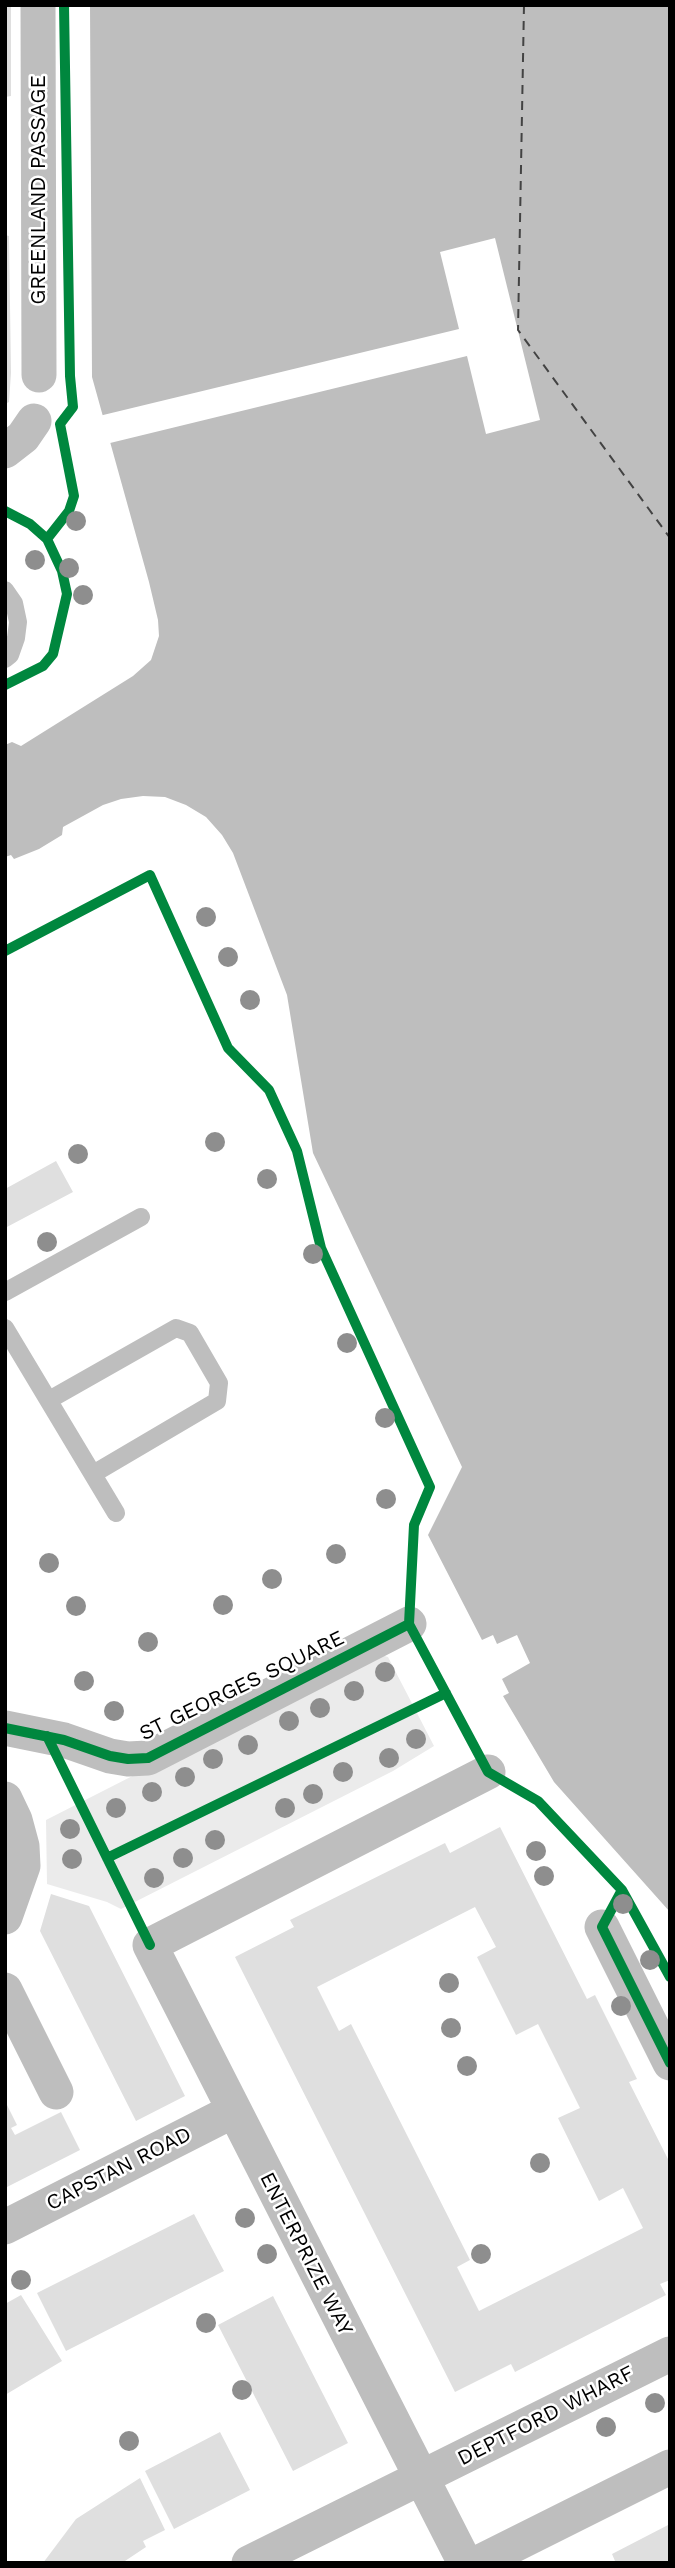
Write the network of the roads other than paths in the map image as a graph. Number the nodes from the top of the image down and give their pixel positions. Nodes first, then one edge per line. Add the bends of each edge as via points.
1 (38, 5) edge
2 (40, 375) dead end
3 (34, 421) dead end
4 (5, 451) edge
5 (5, 590) edge
6 (5, 659) edge
7 (141, 1217) dead end
8 (5, 1292) edge
9 (5, 1328) edge
10 (49, 1400) junction
11 (93, 1474) junction
12 (116, 1513) dead end
13 (409, 1624) dead end
14 (5, 1728) edge
15 (488, 1772) dead end
16 (5, 1799) edge
17 (5, 1917) edge
18 (602, 1927) dead end
19 (5, 1990) edge
20 (670, 2063) edge
21 (55, 2092) dead end
22 (233, 2111) junction
23 (5, 2227) edge
24 (670, 2354) edge
25 (670, 2468) edge
26 (422, 2478) junction
27 (248, 2563) edge
28 (465, 2563) edge
29 (478, 2563) edge

1 - 2 street, GREENLAND PASSAGE
3 - 4 street
5 - 6 lane via 18,622
7 - 8 lane
9 - 10 lane
10 - 11 lane
10 - 11 lane via 176,1328 190,1333 219,1383 217,1401
11 - 12 lane
13 - 14 street, ST GEORGES SQUARE via 148,1758 110,1756 64,1740
15 - 22 street, ENTERPRIZE WAY via 150,1945
16 - 17 street via 22,1846 23,1867
18 - 20 street
19 - 21 street
22 - 23 street, CAPSTAN ROAD
22 - 26 street, ENTERPRIZE WAY
24 - 26 street, DEPTFORD WHARF
25 - 29 street
26 - 27 street, DEPTFORD WHARF
26 - 28 street, ENTERPRIZE WAY

